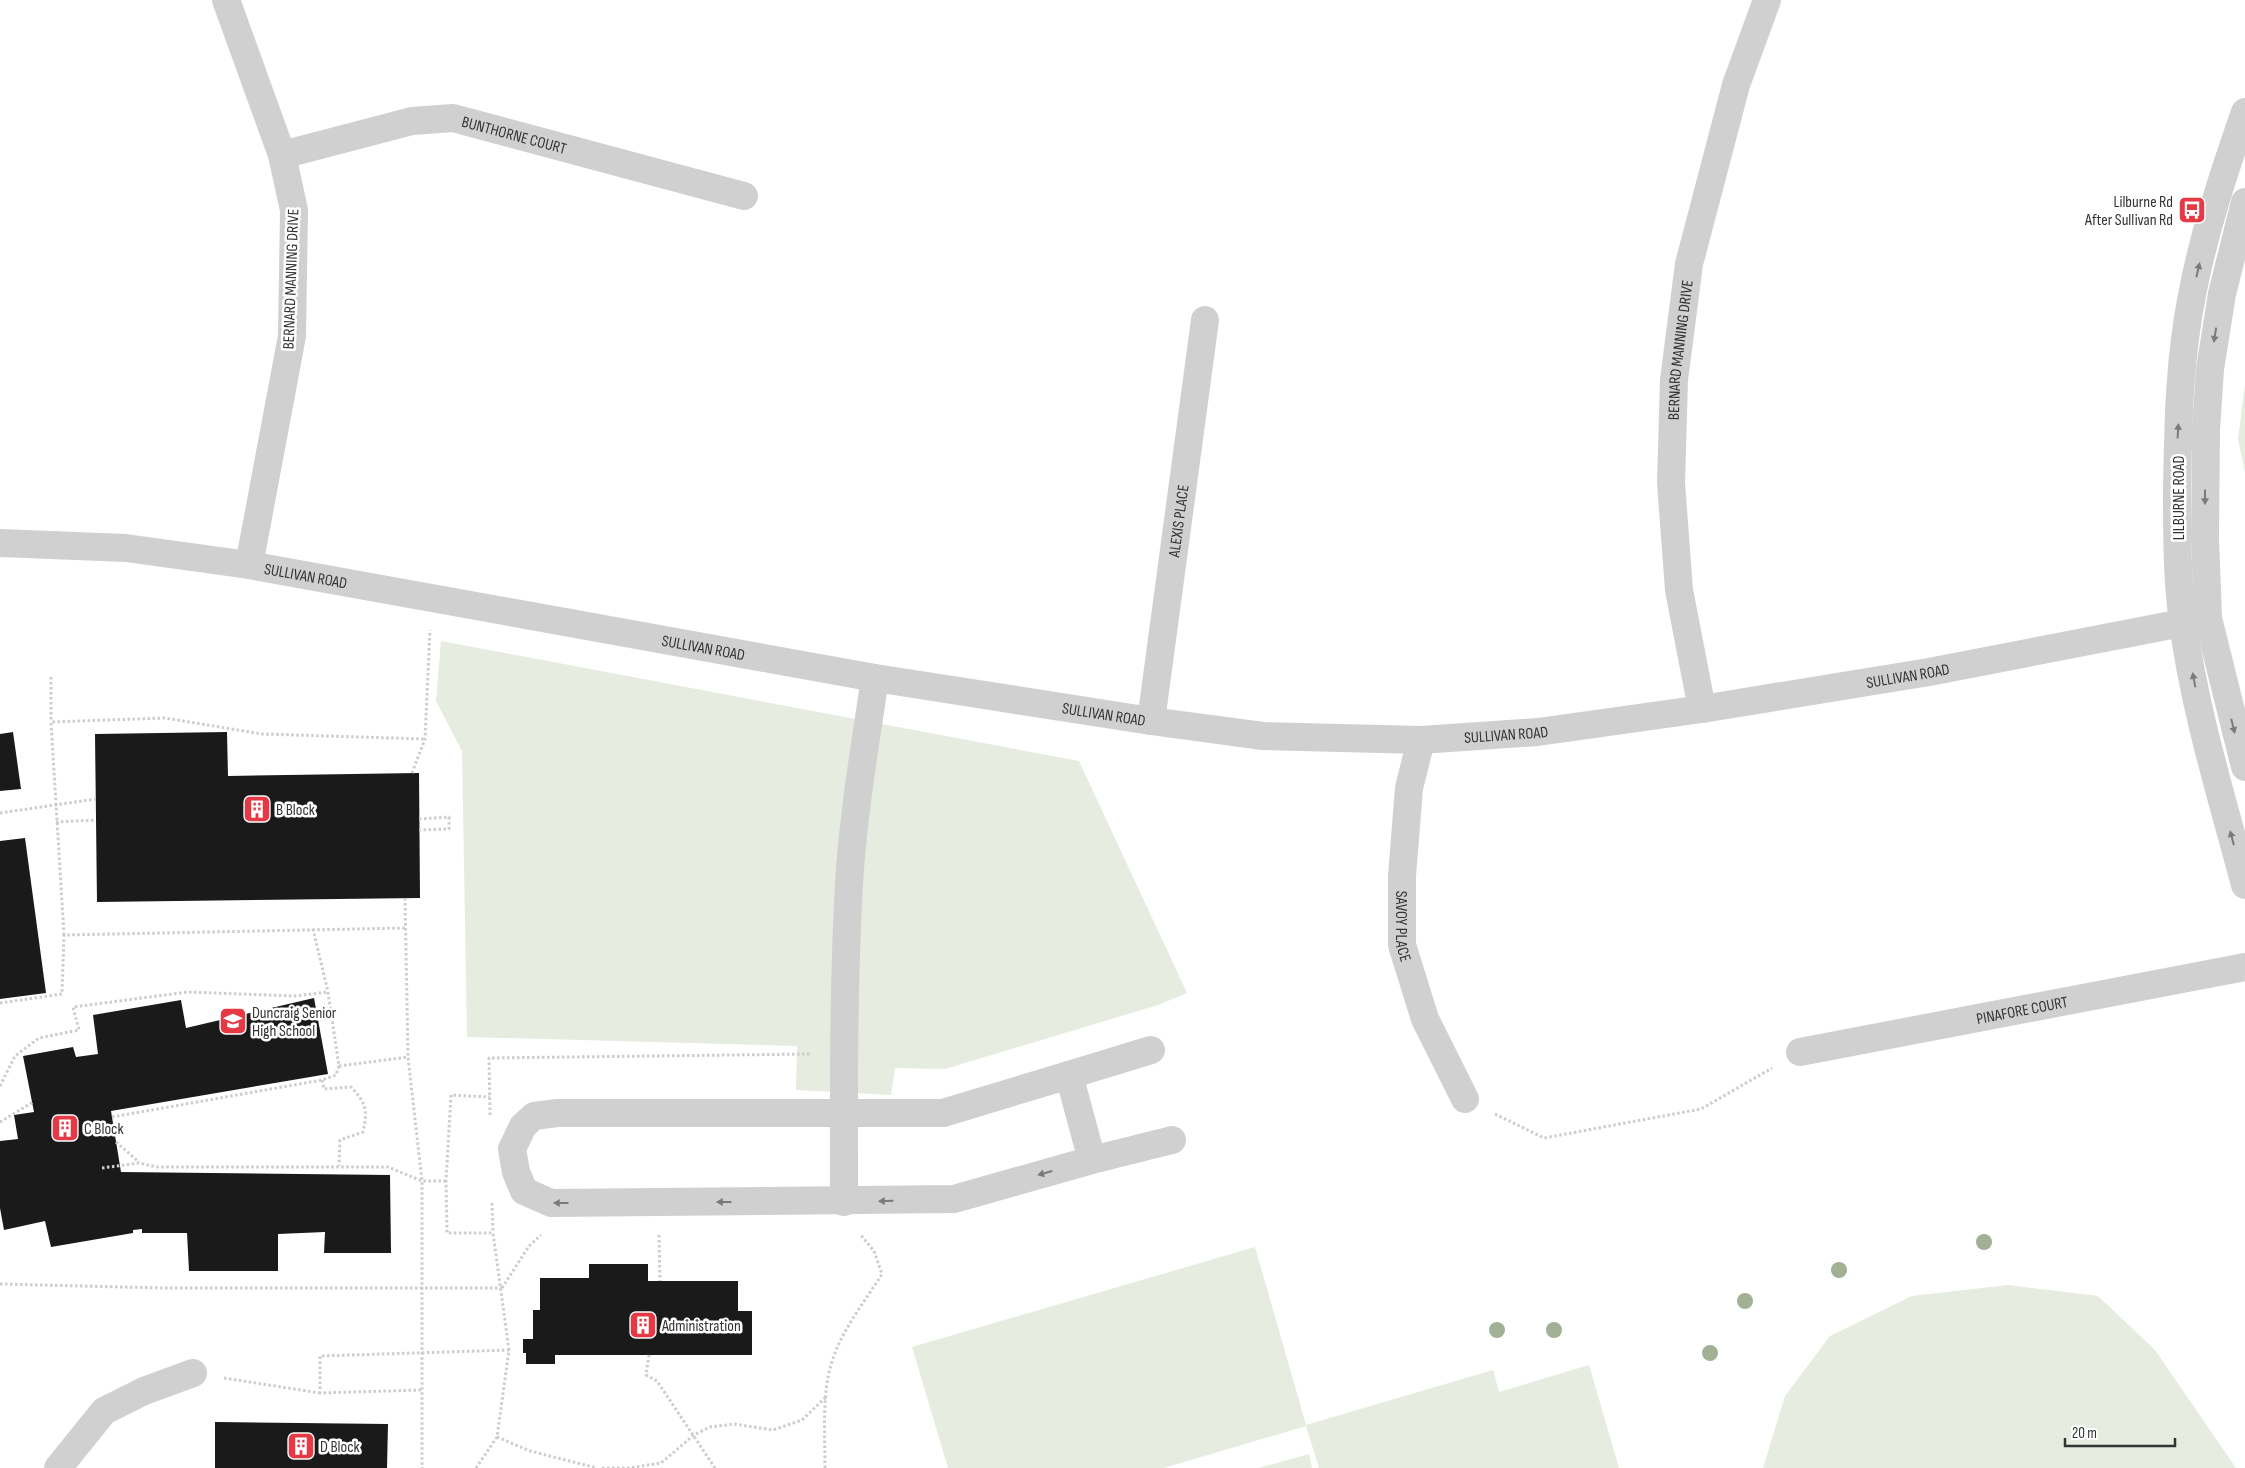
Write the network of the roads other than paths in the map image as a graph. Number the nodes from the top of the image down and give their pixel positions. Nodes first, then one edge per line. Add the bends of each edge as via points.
1 (226, 0) edge
2 (1767, 0) edge
3 (2245, 112) edge
4 (282, 155) junction
5 (744, 196) dead end
6 (2245, 202) edge
7 (1205, 320) dead end
8 (0, 543) edge
9 (249, 565) junction
10 (2196, 621) junction
11 (875, 678) junction
12 (1702, 709) junction
13 (1152, 722) junction
14 (1421, 740) junction
15 (2245, 768) edge
16 (2245, 885) edge
17 (2245, 966) edge
18 (1152, 1050) dead end
19 (1800, 1052) road end
20 (1069, 1075) junction
21 (1465, 1099) road end
22 (844, 1114) junction
23 (1172, 1140) dead end
24 (1092, 1160) junction
25 (844, 1202) junction
26 (193, 1373) road end
27 (58, 1468) edge

1 - 4 street, BERNARD MANNING DRIVE
2 - 12 street, BERNARD MANNING DRIVE via 1736,85 1690,264 1674,380 1671,483 1679,590
10 -> 3 street, LILBURNE ROAD via 2178,581 2178,442 2184,354 2202,253 2216,198
4 - 5 street, BUNTHORNE COURT via 412,121 453,118
4 - 9 street, BERNARD MANNING DRIVE via 294,210 292,336
6 -> 10 street, LILBURNE ROAD via 2222,294 2210,370 2205,538
7 - 13 street, ALEXIS PLACE
8 - 9 street, SULLIVAN ROAD via 126,548
9 - 11 street, SULLIVAN ROAD
10 - 12 street, SULLIVAN ROAD via 1929,672
10 -> 15 street, LILBURNE ROAD
16 -> 10 street, LILBURNE ROAD via 2204,734
11 - 13 street, SULLIVAN ROAD
11 - 22 street via 861,768 849,882
12 - 14 street, SULLIVAN ROAD via 1538,732
13 - 14 street, SULLIVAN ROAD via 1264,736
14 - 21 street, SAVOY PLACE via 1409,788 1402,876 1402,945 1425,1019
17 - 19 street, PINAFORE COURT
18 - 20 street
20 - 22 street via 943,1113
20 - 24 street
22 - 25 street
25 -> 22 street via 551,1203 524,1191 512,1149 523,1126 534,1116 556,1113
23 - 24 street
24 -> 25 street via 954,1199
26 - 27 street via 144,1391 104,1411

